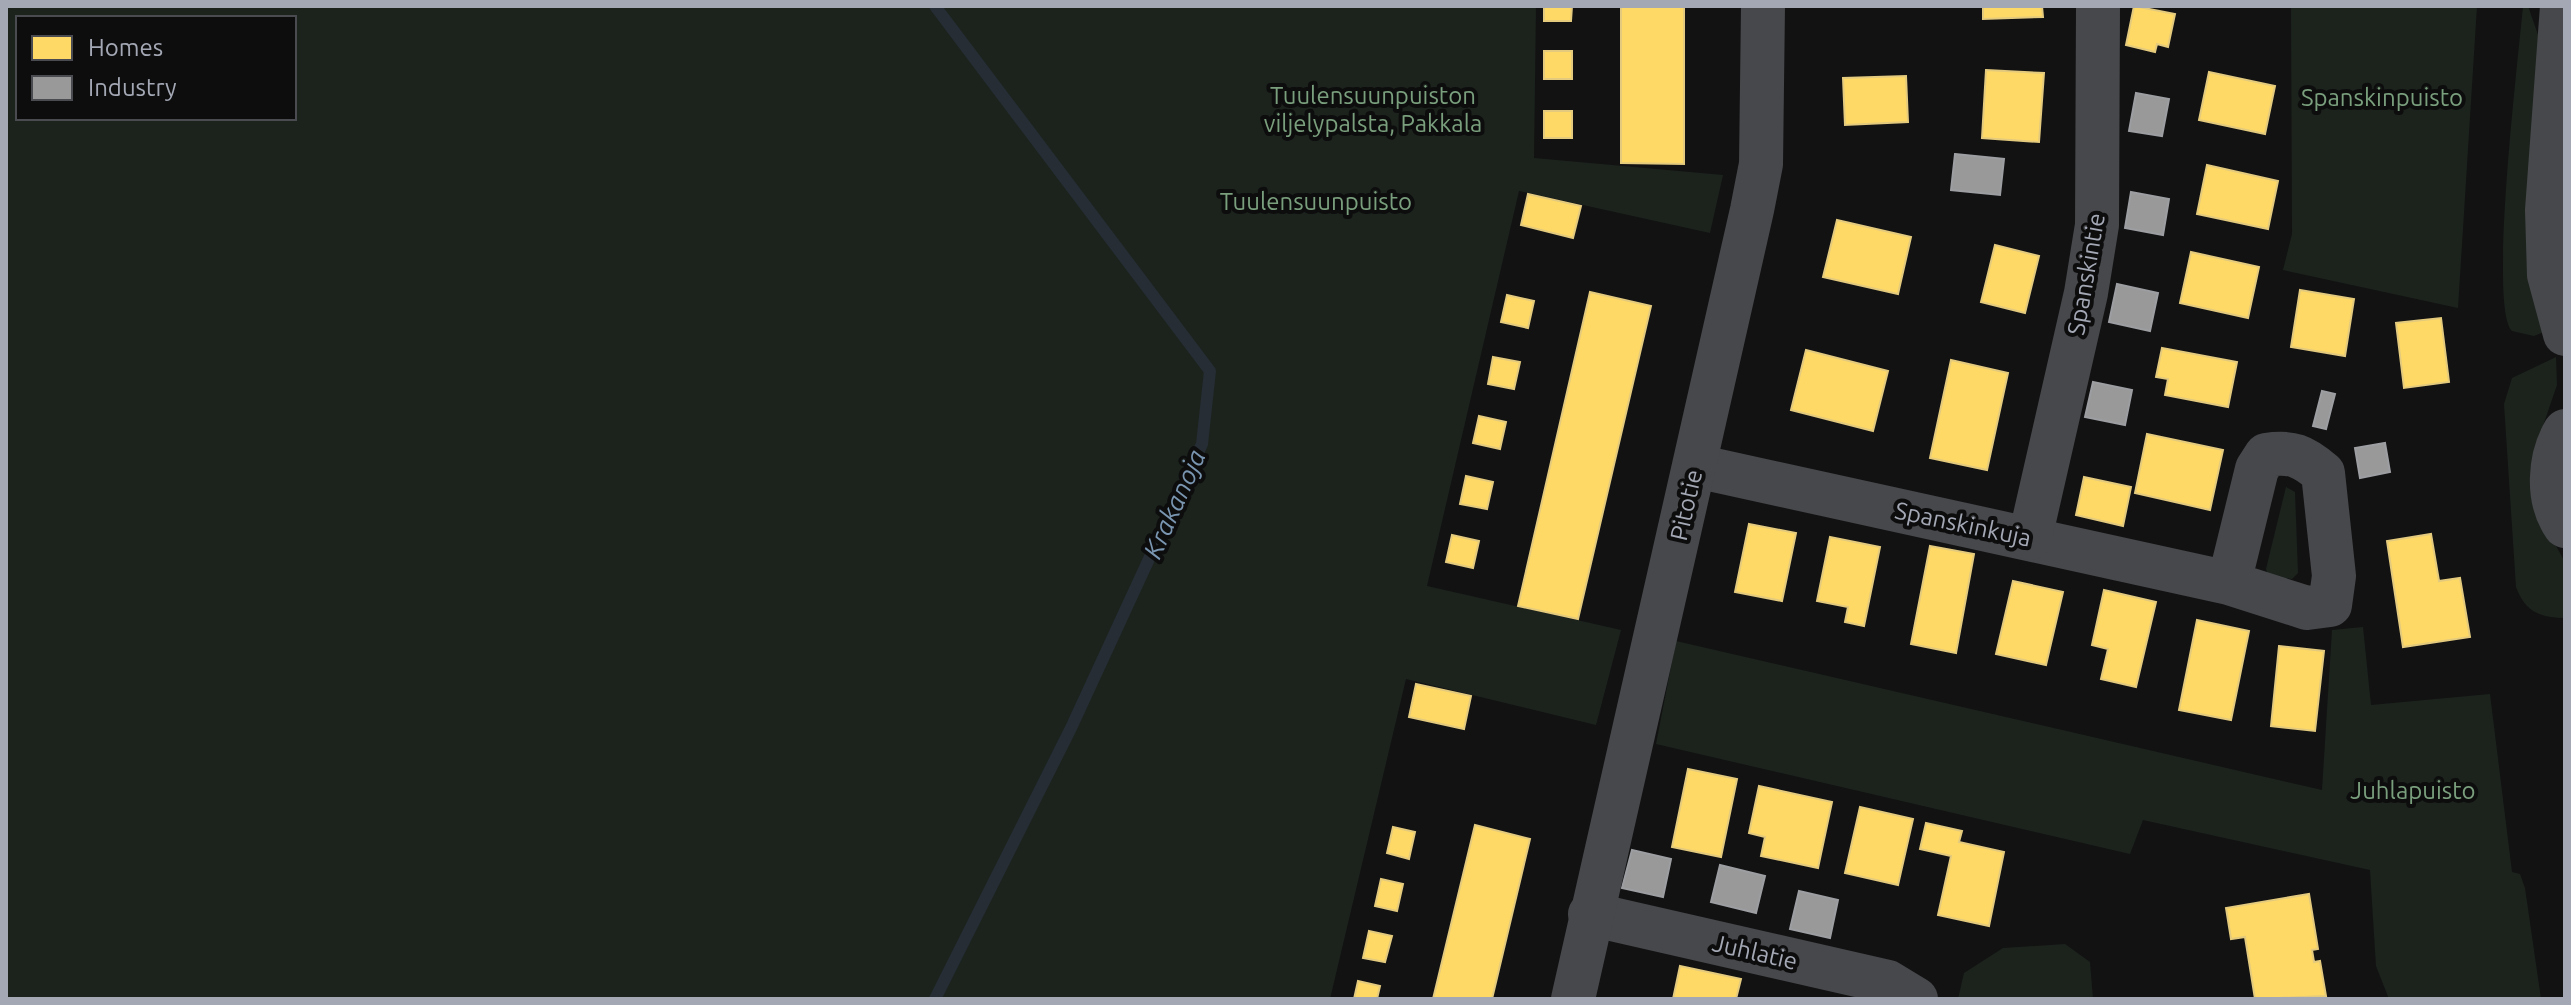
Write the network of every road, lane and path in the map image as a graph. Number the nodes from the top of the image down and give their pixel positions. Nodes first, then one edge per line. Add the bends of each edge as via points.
1 (1763, 6) edge
2 (2098, 6) edge
3 (2562, 6) edge
4 (2565, 334) edge
5 (2565, 431) edge
6 (1696, 466) junction
7 (2565, 526) edge
8 (2030, 538) junction
9 (2229, 583) dead end
10 (1590, 914) junction
11 (1573, 999) edge
12 (1916, 999) edge

1 - 6 street, Pitotie via 1761,164
2 - 8 street, Spanskintie via 2097,225
3 - 4 street via 2547,210 2549,275
5 - 7 street via 2557,445 2551,484
6 - 8 street, Spanskinkuja
6 - 10 street, Pitotie
8 - 9 street, Spanskinkuja
10 - 11 street, Pitotie
10 - 12 street, Juhlatie via 1888,982

